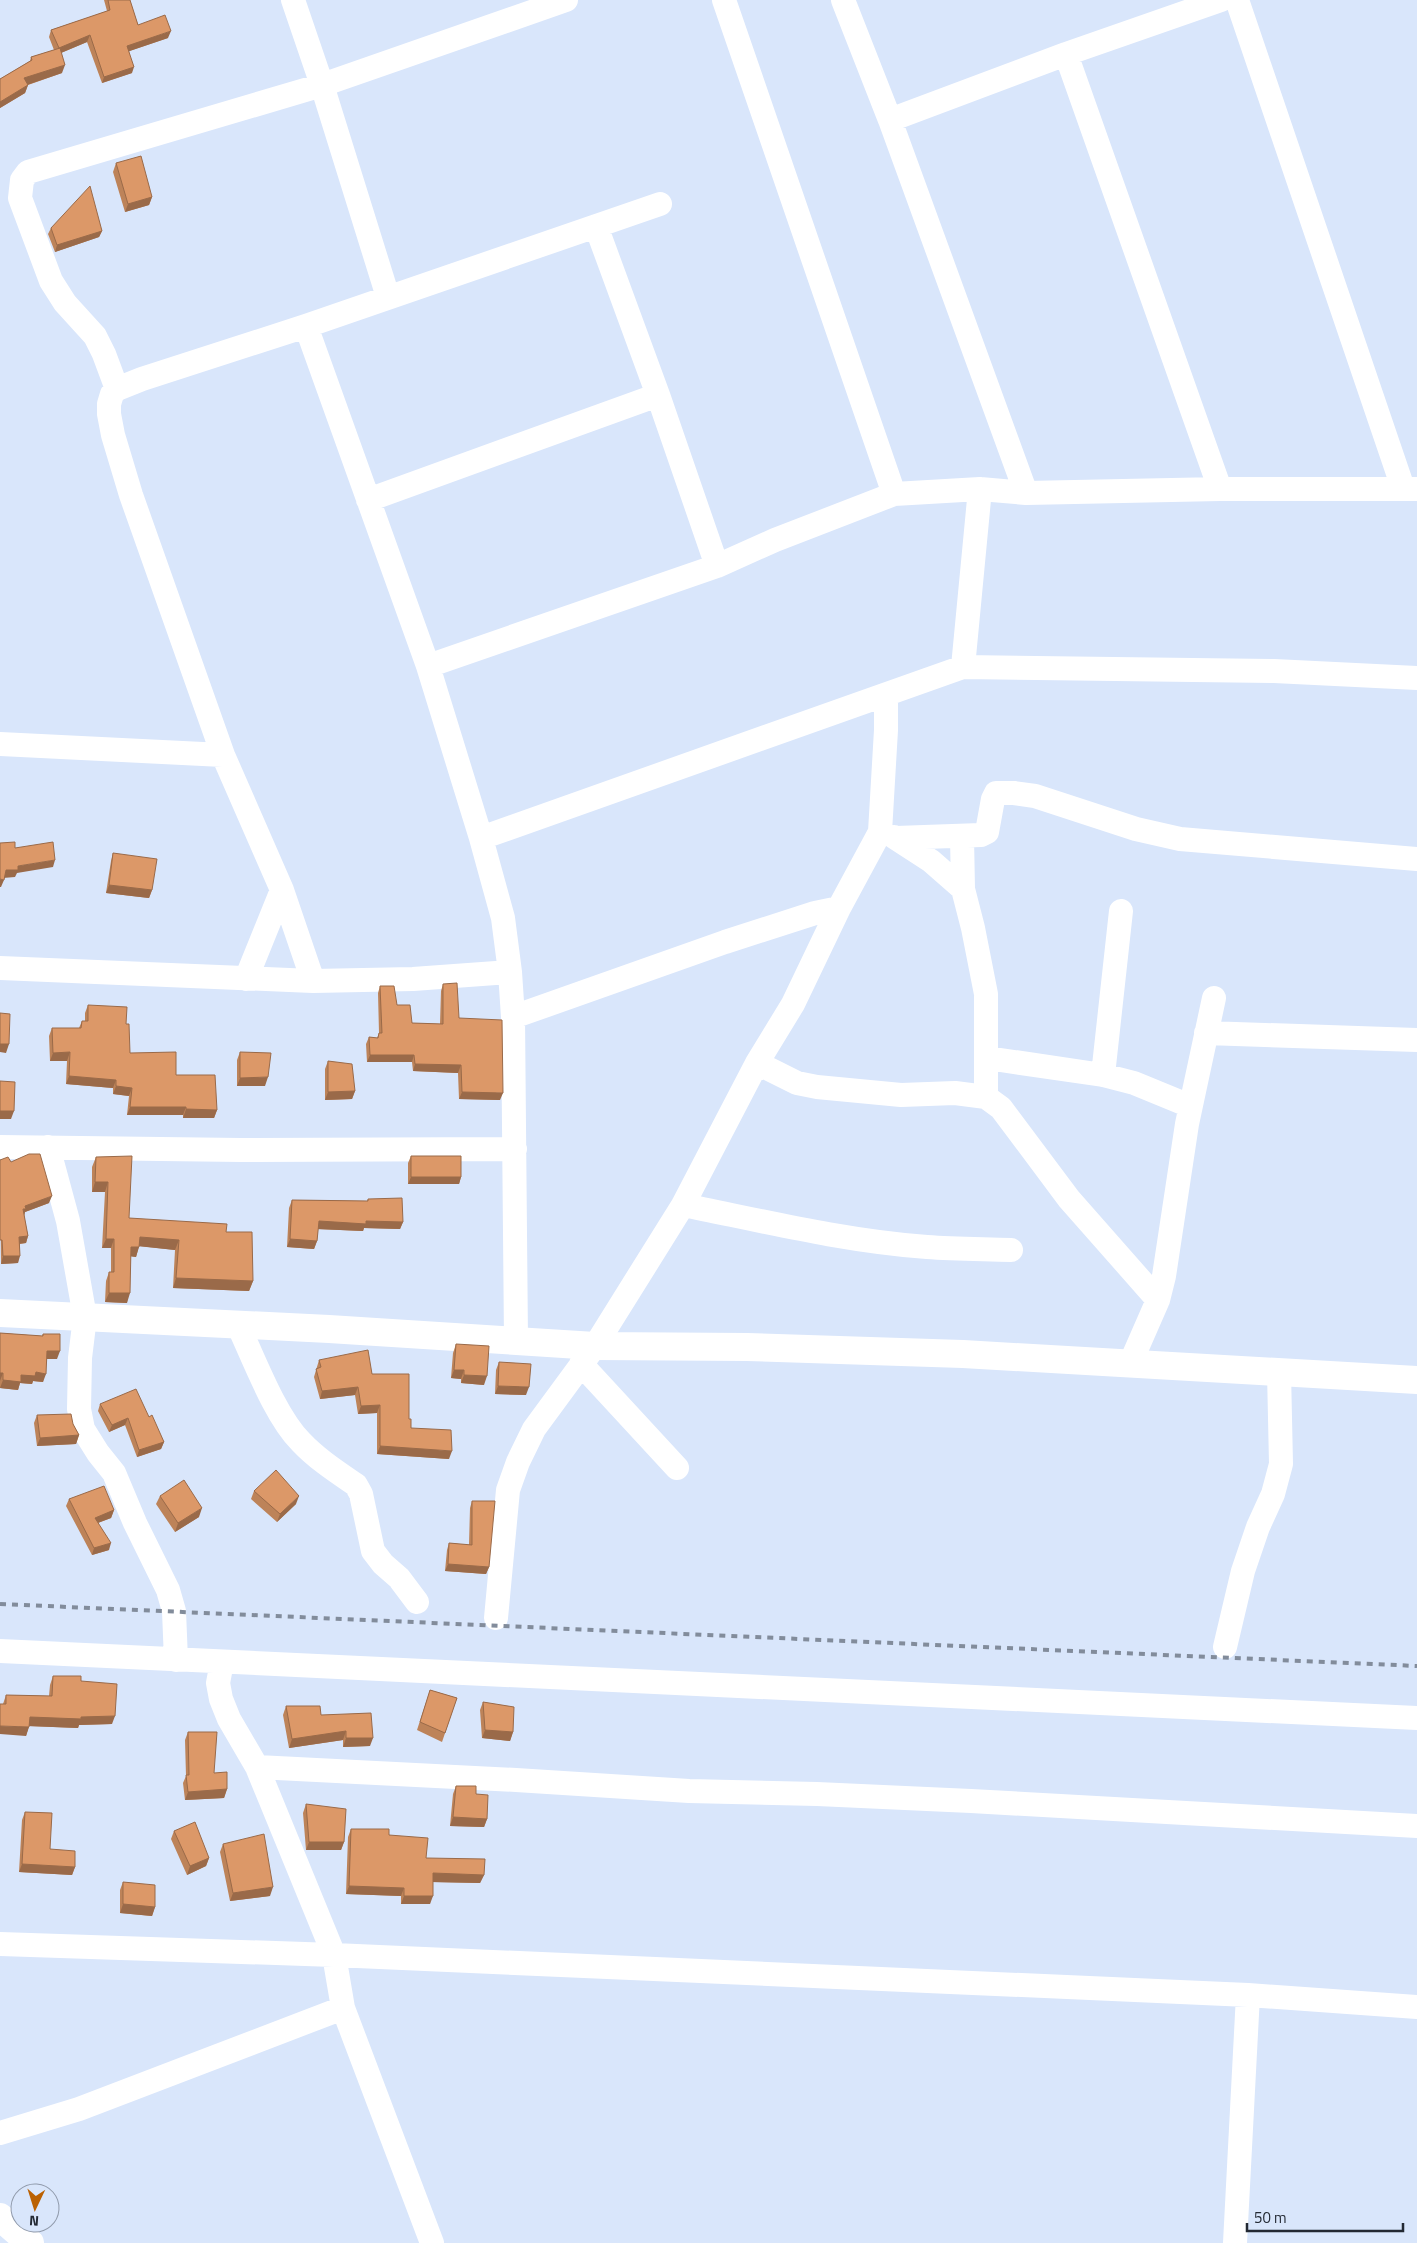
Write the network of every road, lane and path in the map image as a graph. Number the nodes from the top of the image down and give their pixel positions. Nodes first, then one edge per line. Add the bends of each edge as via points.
1 (293, 0) edge
2 (566, 0) edge
3 (724, 0) edge
4 (843, 0) edge
5 (1220, 0) edge
6 (1237, 0) edge
7 (1066, 54) junction
8 (322, 85) junction
9 (890, 120) junction
10 (660, 204) dead end
11 (596, 226) junction
12 (388, 297) junction
13 (306, 326) junction
14 (117, 389) junction
15 (658, 395) junction
16 (1410, 488) edge
17 (980, 489) junction
18 (1220, 489) junction
19 (1026, 493) junction
20 (894, 494) junction
21 (368, 500) junction
22 (717, 566) junction
23 (428, 666) junction
24 (963, 667) junction
25 (1417, 678) edge
26 (886, 695) junction
27 (0, 744) edge
28 (223, 755) junction
29 (888, 835) junction
30 (962, 837) junction
31 (481, 838) junction
32 (1417, 859) edge
33 (282, 890) junction
34 (963, 890) junction
35 (839, 908) junction
36 (1121, 911) dead end
37 (0, 968) edge
38 (510, 972) junction
39 (246, 979) junction
40 (313, 981) junction
41 (1214, 998) dead end
42 (513, 1017) junction
43 (1206, 1033) junction
44 (1417, 1040) edge
45 (987, 1058) junction
46 (757, 1062) junction
47 (1103, 1075) junction
48 (986, 1096) junction
49 (1190, 1106) junction
50 (0, 1147) edge
51 (48, 1147) junction
52 (515, 1149) junction
53 (682, 1204) junction
54 (1011, 1250) dead end
55 (1158, 1300) junction
56 (0, 1313) edge
57 (85, 1317) junction
58 (238, 1325) junction
59 (516, 1340) junction
60 (588, 1355) junction
61 (1130, 1364) junction
62 (1279, 1372) junction
63 (1417, 1380) edge
64 (677, 1468) dead end
65 (417, 1602) dead end
66 (496, 1618) dead end
67 (1225, 1647) dead end
68 (0, 1651) edge
69 (176, 1660) junction
70 (222, 1662) junction
71 (1417, 1718) edge
72 (257, 1767) junction
73 (1417, 1826) edge
74 (0, 1944) edge
75 (334, 1955) junction
76 (1248, 1995) junction
77 (1417, 2007) edge
78 (343, 2008) junction
79 (0, 2133) edge
80 (0, 2217) edge
81 (30, 2243) edge
82 (432, 2243) edge
83 (1235, 2243) edge

1 - 8 street
2 - 8 street
3 - 20 street
4 - 9 street
5 - 7 street
6 - 16 street
7 - 9 street
7 - 18 street
8 - 12 street
8 - 14 street via 28,172 22,180 20,198 51,281 65,303 95,336
9 - 19 street
10 - 11 street
11 - 12 street
11 - 15 street
12 - 13 street
13 - 14 street
13 - 21 street
14 - 28 street via 109,404 113,436
15 - 21 street
15 - 22 street
16 - 18 street
17 - 19 street
17 - 20 street
17 - 24 street
18 - 19 street
20 - 22 street
21 - 23 street
22 - 23 street
23 - 31 street
24 - 25 street via 1274,671
24 - 26 street
26 - 29 street
26 - 31 street
27 - 28 street
28 - 33 street
29 - 30 street
29 - 34 street via 931,861
29 - 35 street
30 - 32 street via 987,832 996,793 1014,793 1056,801 1136,829 1180,839
30 - 34 street
31 - 38 street via 503,918
33 - 39 street
33 - 40 street
34 - 45 street via 974,928 986,994
35 - 42 street via 725,942
35 - 46 street via 793,1004
36 - 47 street
37 - 39 street
38 - 40 street via 412,979
38 - 42 street
39 - 40 street
41 - 43 street
42 - 52 street
43 - 44 street
43 - 49 street
45 - 47 street
45 - 48 street
46 - 48 street via 797,1083 817,1088 901,1095 955,1093
46 - 53 street
47 - 49 street via 1134,1083
48 - 55 street via 1001,1108 1069,1199
49 - 55 street
50 - 51 street
51 - 52 street
51 - 57 street via 73,1248
52 - 59 street
53 - 54 street via 883,1242
53 - 60 street
55 - 61 street
56 - 57 street
57 - 58 street
57 - 69 street via 79,1409 83,1429 114,1473 168,1590 174,1611
58 - 59 street
58 - 65 street via 263,1380 301,1442 356,1485 372,1551
59 - 60 street
60 - 61 street via 747,1347 953,1353
60 - 64 street
60 - 66 street via 534,1429 508,1490
61 - 62 street
62 - 63 street
62 - 67 street via 1281,1464 1243,1572
68 - 69 street
69 - 70 street
70 - 71 street
70 - 72 street via 218,1683 221,1699
72 - 73 street
72 - 75 street
74 - 75 street
75 - 76 street
75 - 78 street
76 - 77 street
76 - 83 street
78 - 79 street via 79,2109
78 - 82 street
80 - 81 street

